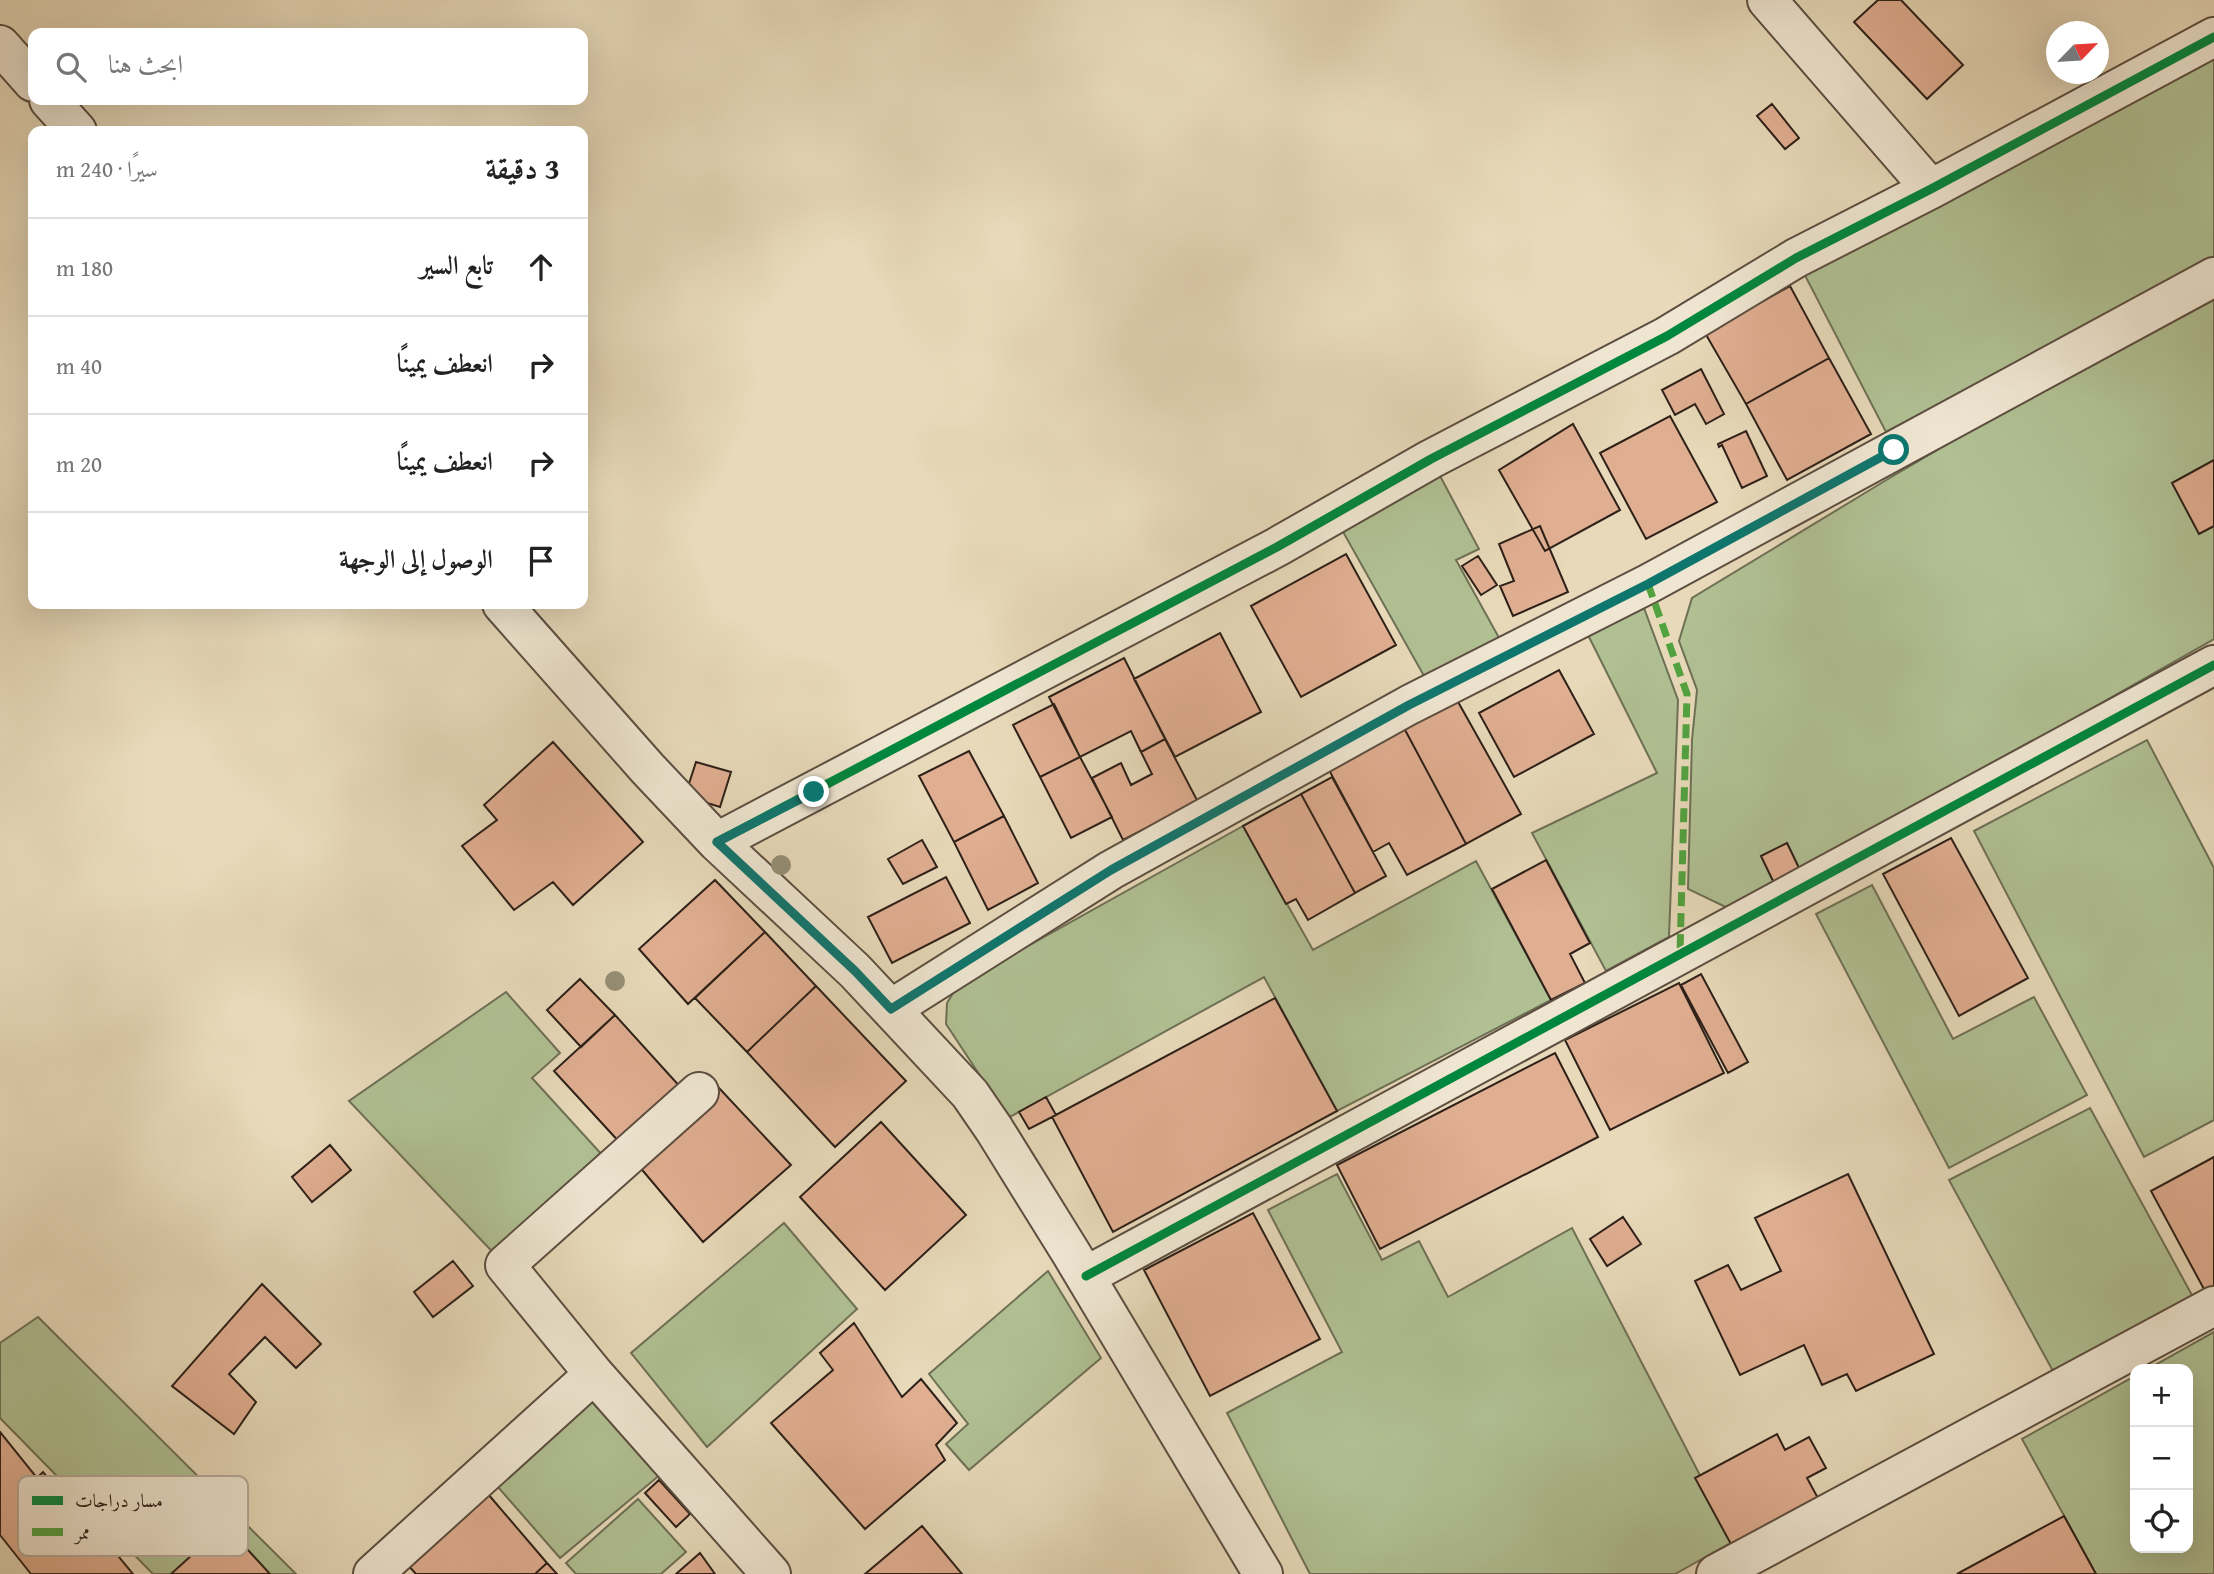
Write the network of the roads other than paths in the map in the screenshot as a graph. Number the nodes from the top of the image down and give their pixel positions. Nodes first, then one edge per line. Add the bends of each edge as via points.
1 (1767, 0) edge
2 (2214, 37) edge
3 (0, 46) edge
4 (28, 77) edge
5 (54, 105) edge
6 (72, 126) edge
7 (1931, 189) junction
8 (2214, 276) edge
9 (506, 609) edge
10 (2214, 665) edge
11 (717, 842) junction
12 (891, 1009) junction
13 (699, 1092) dead end
14 (1086, 1276) junction
15 (2214, 1306) edge
16 (594, 1374) junction
17 (752, 1568) edge
18 (373, 1574) edge
19 (1263, 1574) edge
20 (1716, 1574) edge

1 - 7 street
2 - 7 street
3 - 4 street
5 - 6 street
7 - 11 street via 1796,258 1667,336 1431,459 1277,547
8 - 12 street via 1648,584 1409,705 1111,870
9 - 11 street
10 - 14 street
11 - 12 street
12 - 14 street via 970,1094
13 - 16 street via 505,1265
14 - 19 street
15 - 20 street
16 - 17 street
16 - 18 street

